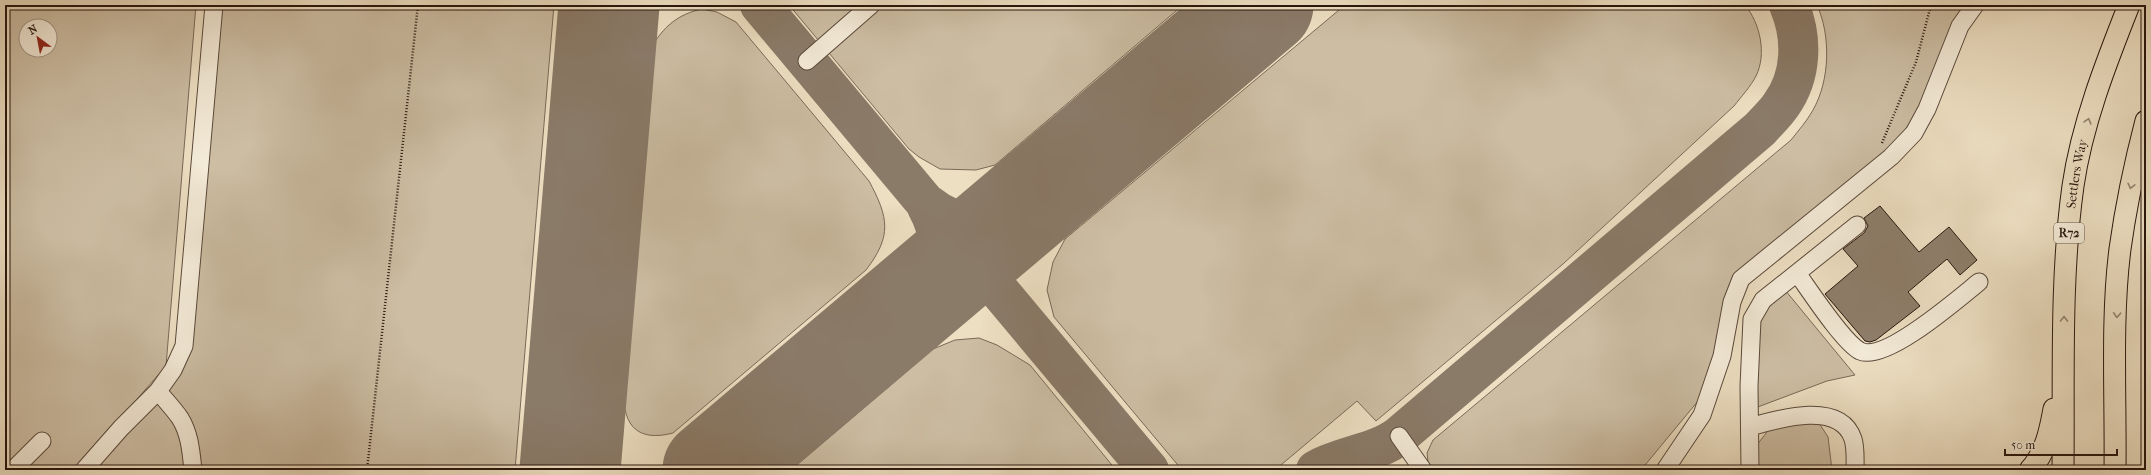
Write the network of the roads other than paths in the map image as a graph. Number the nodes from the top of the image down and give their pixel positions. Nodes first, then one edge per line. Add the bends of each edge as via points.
1 (214, 5) edge
2 (871, 5) edge
3 (1975, 5) edge
4 (2129, 5) edge
5 (807, 61) dead end
6 (2146, 121) edge
7 (1857, 226) dead end
8 (1797, 273) junction
9 (1979, 282) dead end
10 (2063, 350) junction
11 (158, 391) junction
12 (1750, 427) junction
13 (1399, 436) dead end
14 (42, 441) dead end
15 (13, 470) edge
16 (84, 470) edge
17 (193, 470) edge
18 (1424, 470) edge
19 (1665, 470) edge
20 (1750, 470) edge
21 (1855, 470) edge
22 (2030, 470) edge
23 (2063, 470) edge
24 (2115, 470) edge

1 - 11 street via 187,334 174,370
2 - 5 street
3 - 19 street via 1960,26 1927,109 1914,133 1891,157 1741,278 1732,302 1722,356 1702,415
10 -> 4 main road, Settlers Way / R72 via 2073,186 2087,122
6 -> 24 main road via 2128,198 2120,250 2116,327
7 - 8 street
8 - 9 street via 1848,341 1862,351 1876,351 1908,336
8 - 12 street via 1763,300 1752,319
10 - 22 main road via 2049,434 2042,453
10 - 23 main road, Settlers Way / R72
11 - 16 street
11 - 17 street via 180,418 190,440
12 - 20 street
12 - 21 street via 1808,415 1838,421 1848,429 1853,440
13 - 18 street
14 - 15 street

